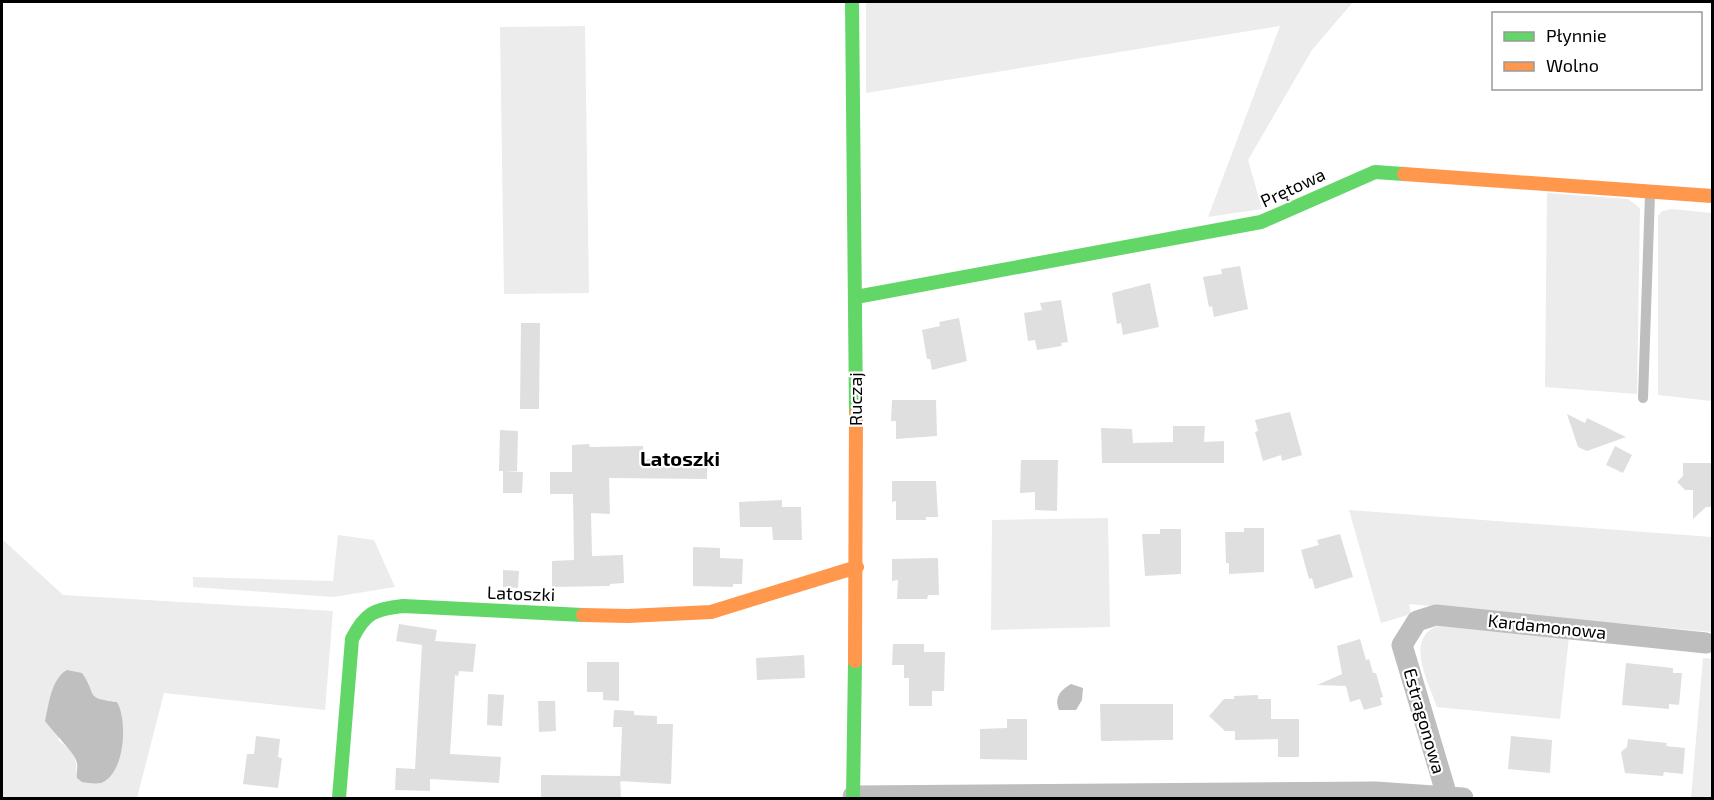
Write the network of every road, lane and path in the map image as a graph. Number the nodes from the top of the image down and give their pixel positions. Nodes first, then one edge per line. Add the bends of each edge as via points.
1 (852, 2) edge
2 (1650, 191) junction
3 (1713, 196) edge
4 (856, 297) junction
5 (1643, 398) dead end
6 (857, 567) junction
7 (1706, 643) dead end
8 (1402, 645) joint
9 (853, 797) edge
10 (1455, 797) edge
11 (339, 798) edge

1 - 4 street, Ruczaj
2 - 3 street, Prętowa
2 - 4 street, Prętowa via 1375,172 1261,222
2 - 5 lane
4 - 6 street, Ruczaj
6 - 9 street, Ruczaj
6 - 11 street, Latoszki via 711,612 628,616 403,606 375,610 362,619 352,639
7 - 8 street, Kardamonowa via 1436,615 1417,621
8 - 10 street, Estragonowa
9 - 10 street, Ruczaj via 1375,792

